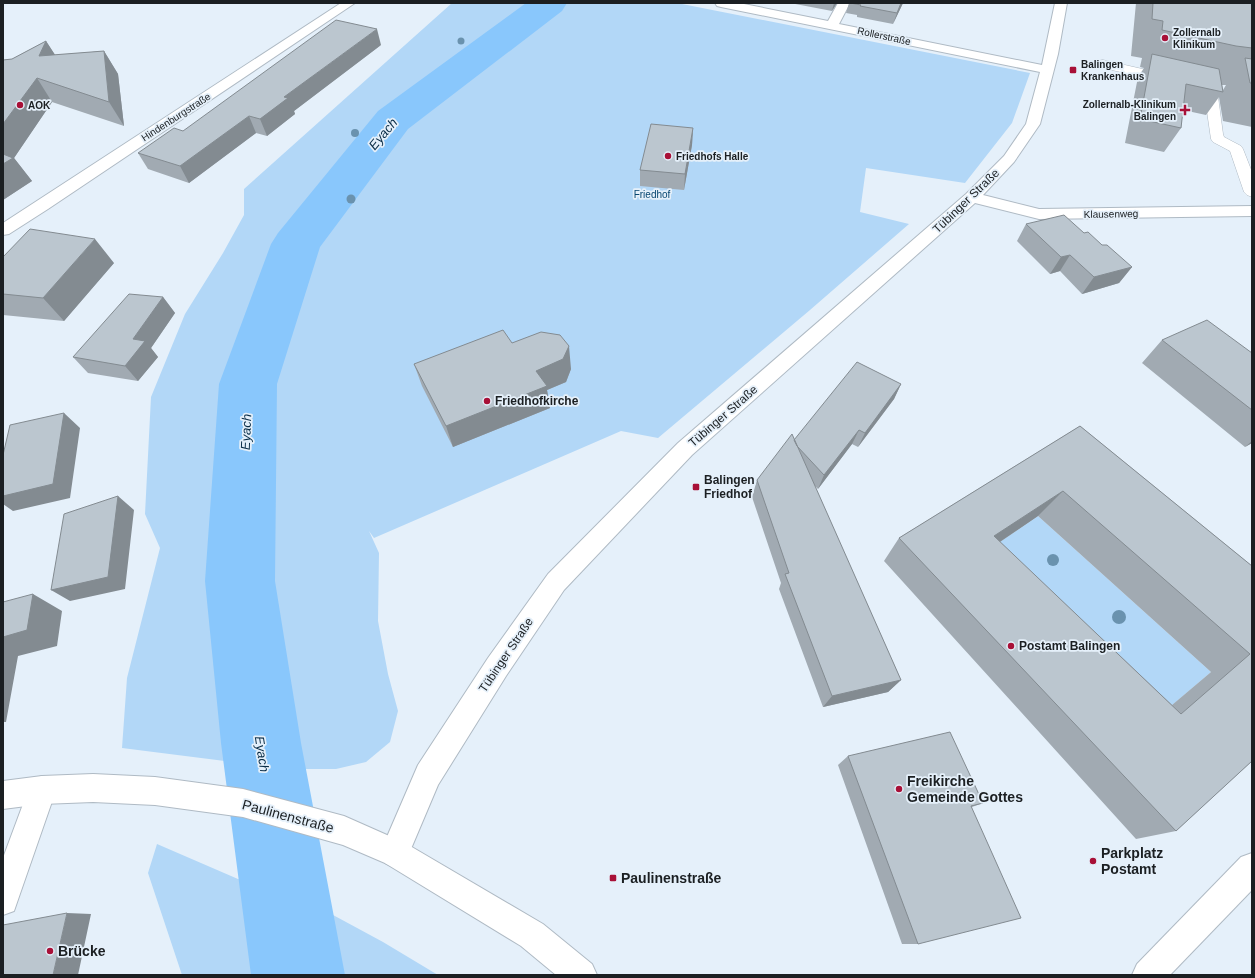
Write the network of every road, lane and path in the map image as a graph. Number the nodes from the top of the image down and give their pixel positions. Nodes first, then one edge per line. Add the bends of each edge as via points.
1 (349, 3) edge
2 (722, 3) edge
3 (844, 3) edge
4 (1061, 3) edge
5 (832, 25) junction
6 (1103, 64) dead end
7 (1047, 70) junction
8 (1210, 89) junction
9 (1224, 90) edge
10 (1252, 192) edge
11 (972, 197) junction
12 (1252, 211) edge
13 (3, 230) edge
14 (42, 790) junction
15 (3, 795) edge
16 (395, 853) junction
17 (1252, 868) edge
18 (3, 900) edge
19 (581, 975) edge
20 (1148, 975) edge

1 - 13 street, Hindenburgstraße
2 - 5 street, Rollerstraße
3 - 5 street
4 - 7 street, Tübinger Straße
5 - 7 street, Rollerstraße
6 - 8 lane
7 - 11 street, Tübinger Straße via 1033,124 1009,159
8 - 9 lane
8 - 10 lane via 1218,139 1236,149
11 - 12 street, Klausenweg via 1039,214
11 - 16 street, Tübinger Straße via 686,449 556,582 497,667 428,775
14 - 15 street, Paulinenstraße
14 - 16 street, Paulinenstraße via 93,788 155,791 243,803 344,831
14 - 18 street
16 - 19 street, Paulinenstraße via 532,936
17 - 20 street

